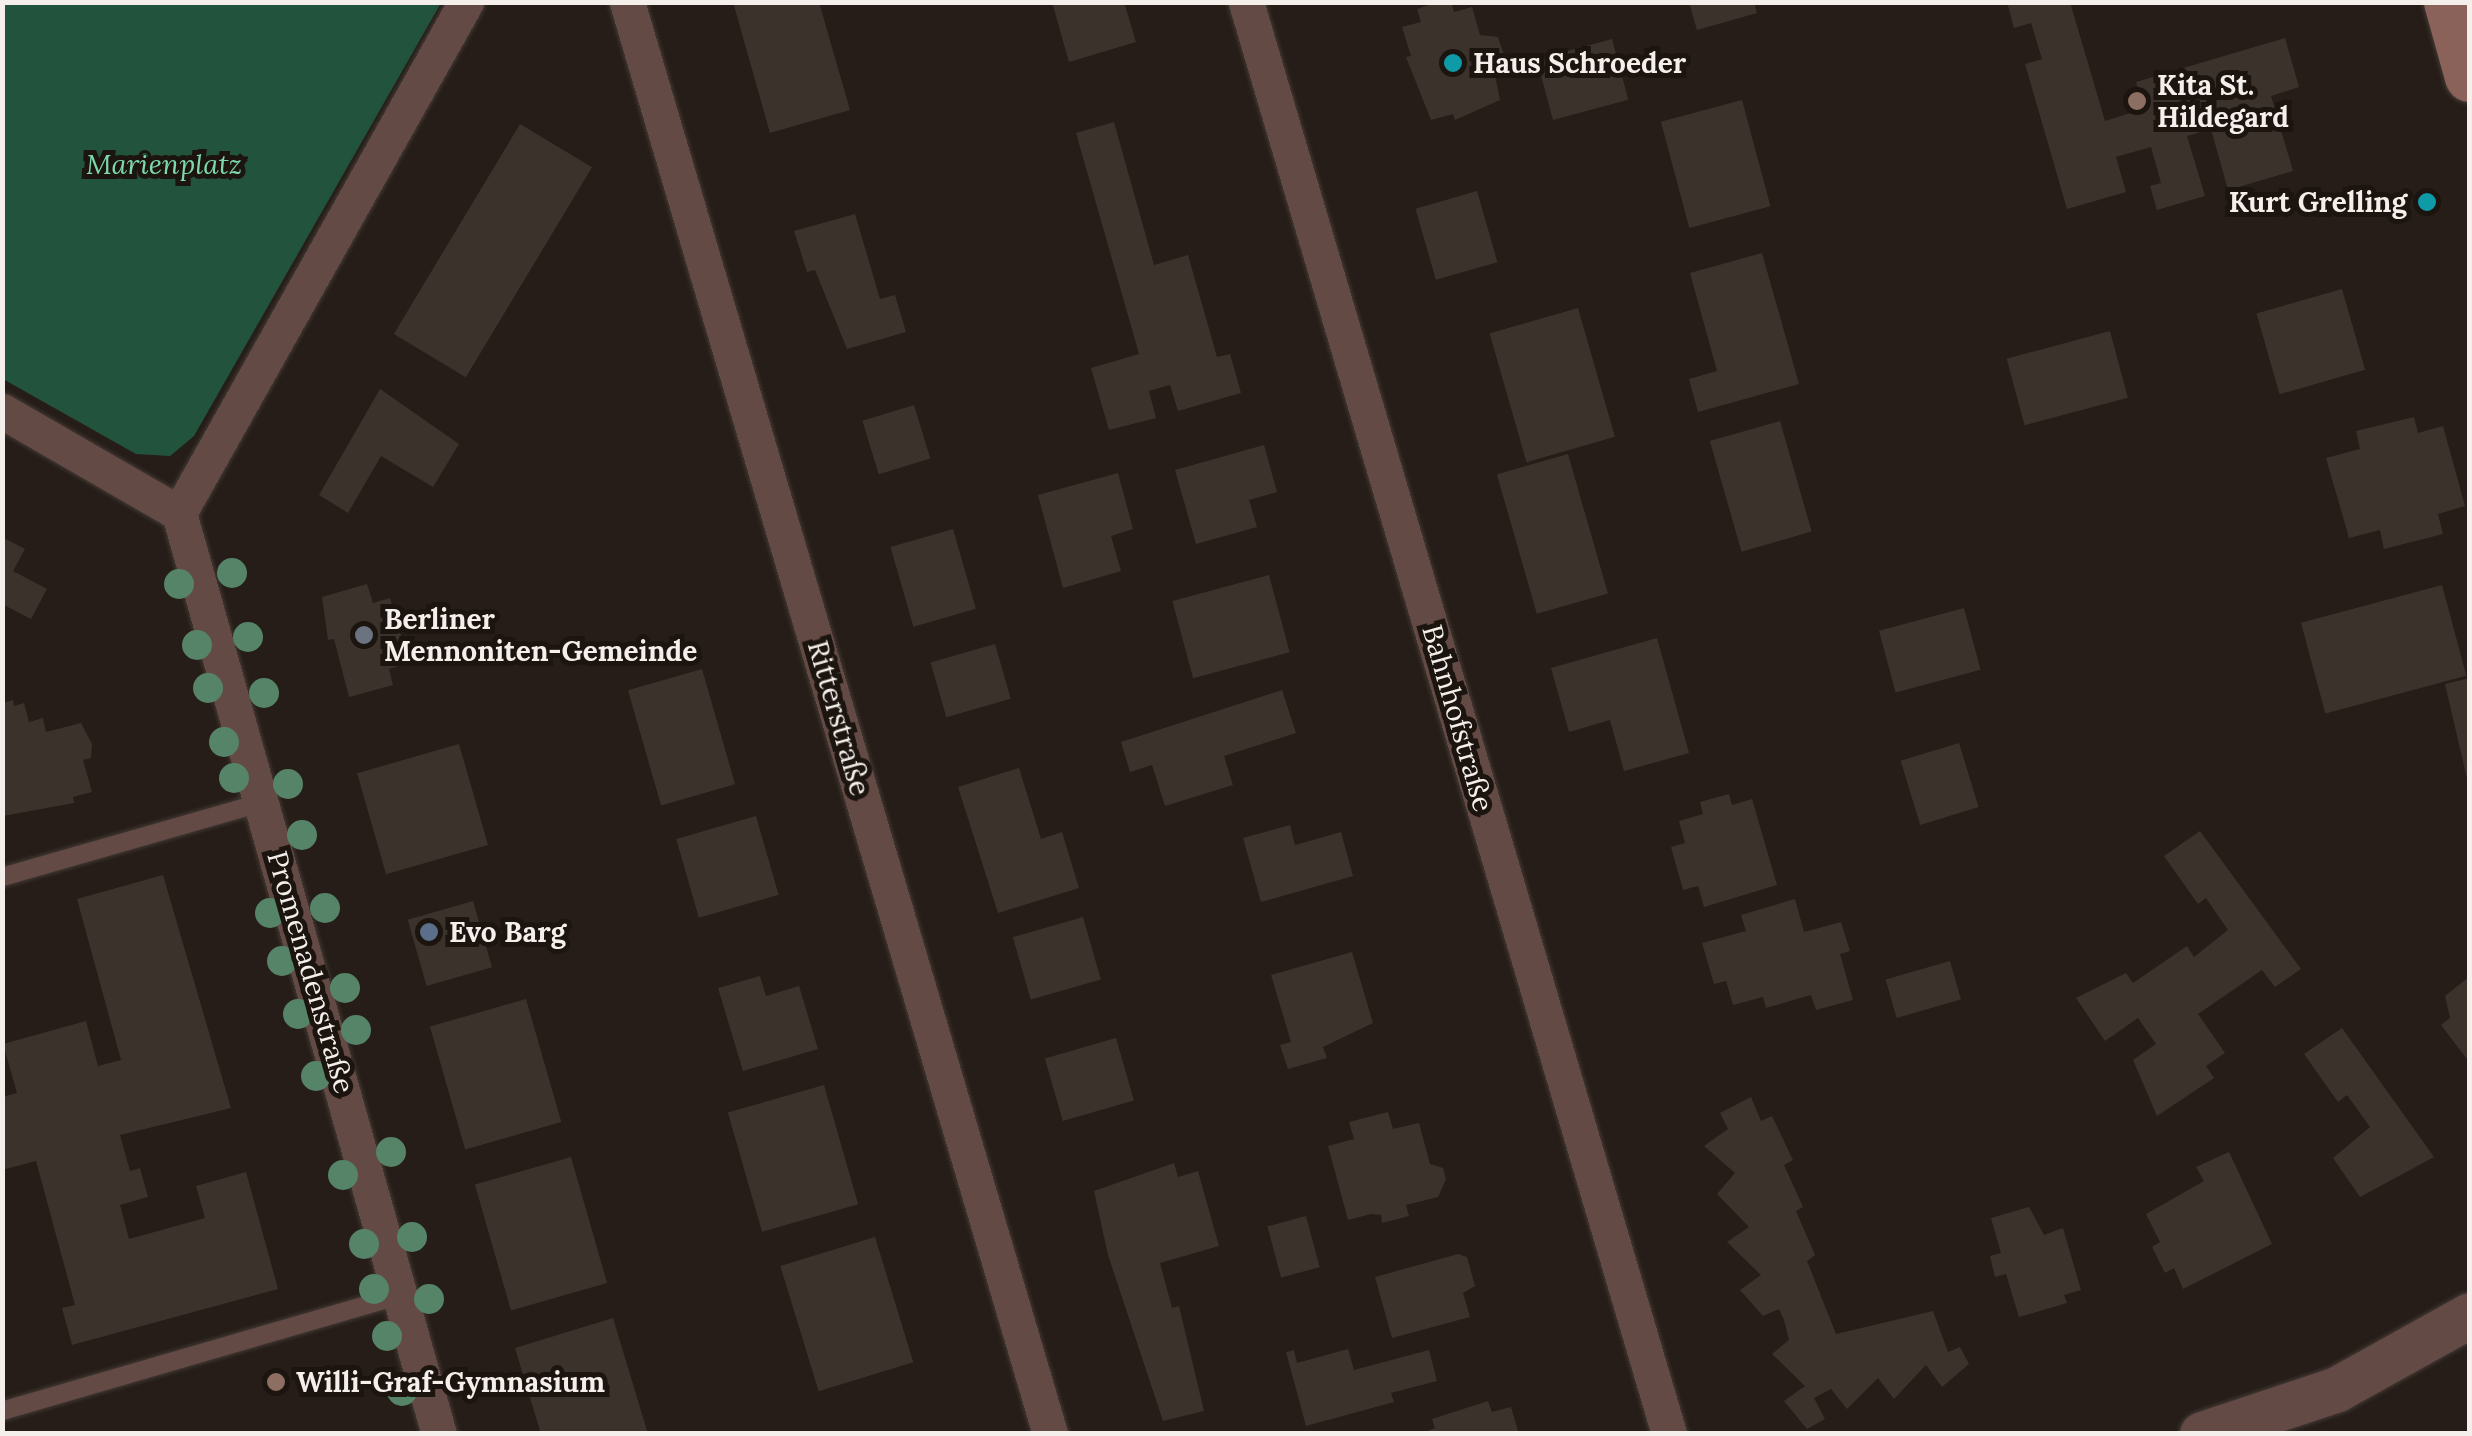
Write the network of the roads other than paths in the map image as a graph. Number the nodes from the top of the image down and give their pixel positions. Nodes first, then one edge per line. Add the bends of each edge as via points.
1 (466, 2) edge
2 (627, 2) edge
3 (1246, 2) edge
4 (2449, 2) edge
5 (2470, 76) edge
6 (2, 411) edge
7 (179, 513) junction
8 (264, 802) junction
9 (2, 877) edge
10 (400, 1295) junction
11 (2470, 1315) edge
12 (2, 1411) edge
13 (2277, 1424) edge
14 (438, 1434) edge
15 (1050, 1434) edge
16 (1669, 1434) edge
17 (2202, 1434) edge

1 - 7 street
2 - 15 street, Ritterstraße
3 - 16 street, Bahnhofstraße
4 - 5 main road
6 - 7 street
7 - 8 street, Promenadenstraße
8 - 9 lane
8 - 10 street, Promenadenstraße
10 - 12 lane
10 - 14 street, Promenadenstraße
11 - 13 street
13 - 17 street

